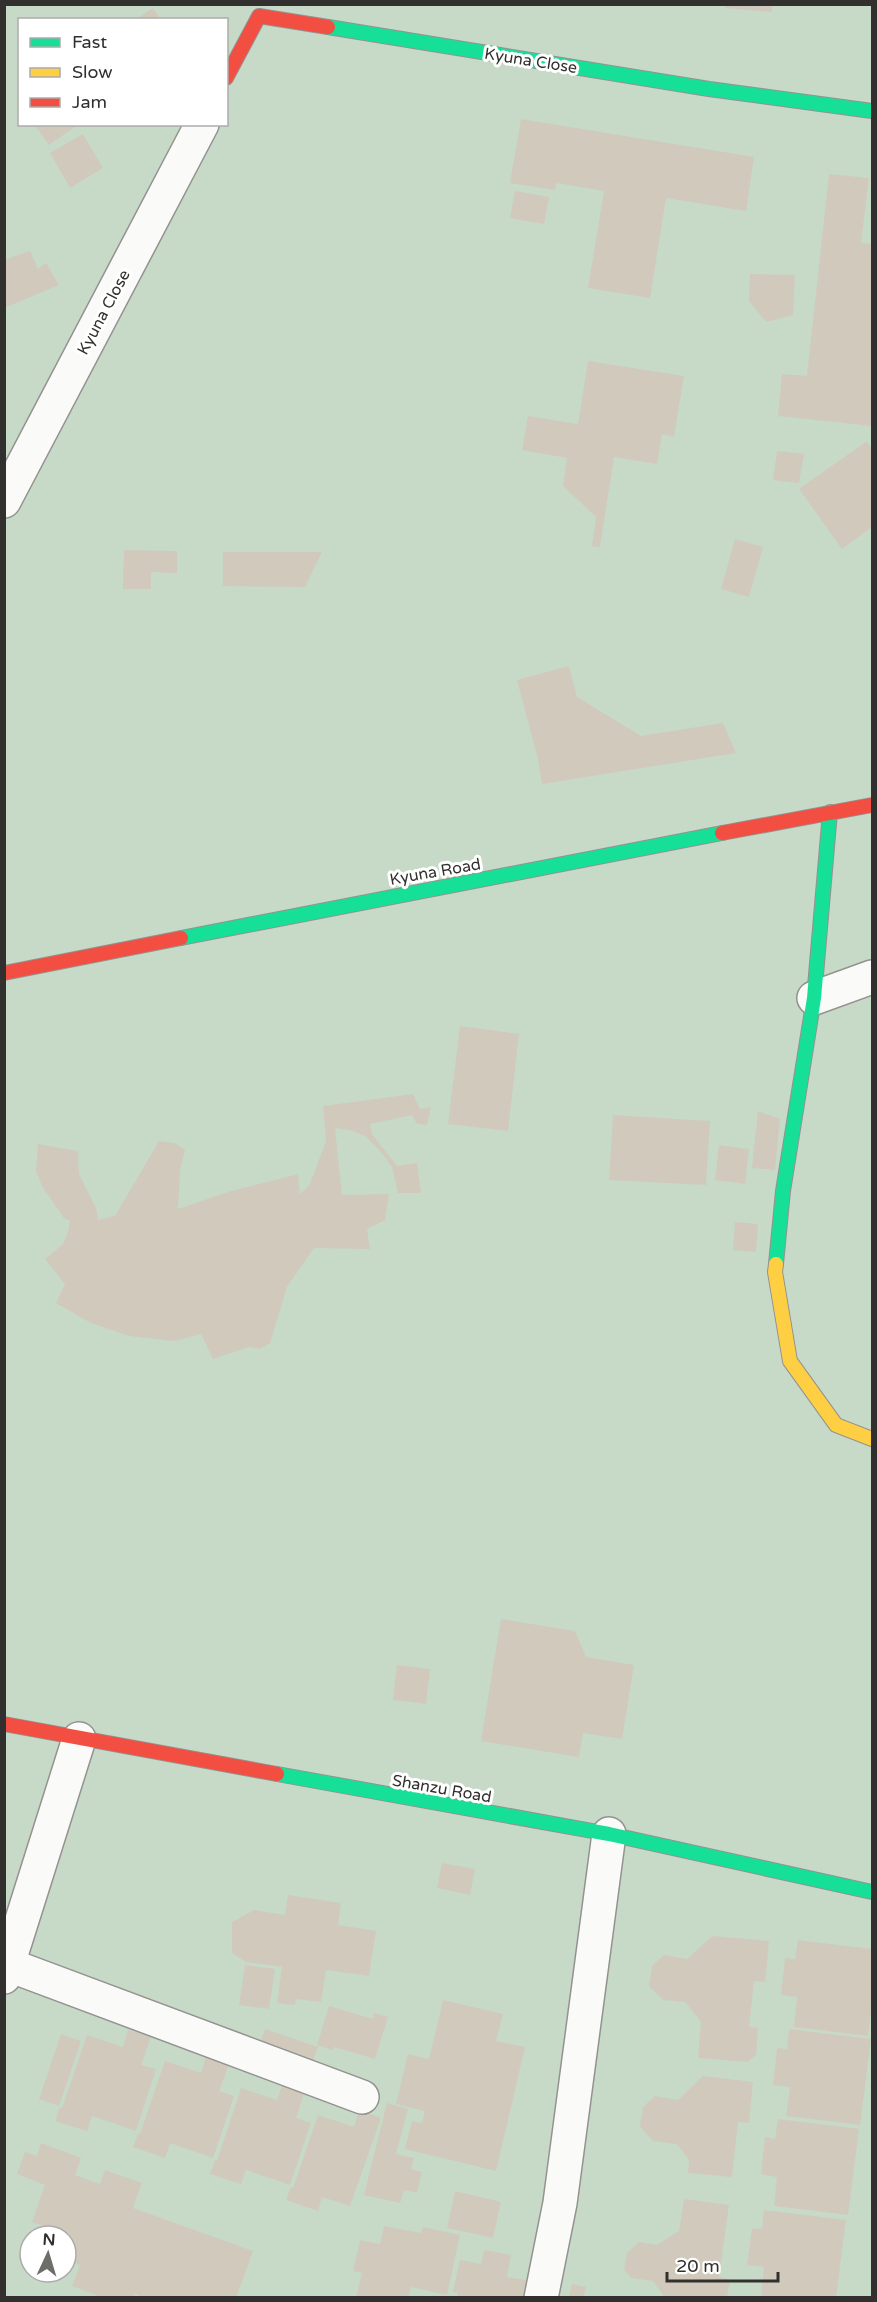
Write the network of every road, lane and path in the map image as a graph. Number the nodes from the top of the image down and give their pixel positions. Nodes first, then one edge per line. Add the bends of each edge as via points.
1 (262, 10) edge
2 (228, 74) edge
3 (873, 111) edge
4 (201, 126) edge
5 (4, 501) edge
6 (873, 805) edge
7 (830, 812) junction
8 (4, 973) edge
9 (873, 977) edge
10 (814, 998) junction
11 (873, 1439) edge
12 (4, 1724) edge
13 (80, 1739) junction
14 (609, 1834) junction
15 (873, 1892) edge
16 (7, 1971) edge
17 (362, 2097) dead end
18 (540, 2298) edge

1 - 2 street, Kyuna Close
1 - 3 street, Kyuna Close via 709,89
4 - 5 street, Kyuna Close
6 - 7 street, Kyuna Road
7 - 8 street, Kyuna Road
7 - 10 street
9 - 10 street
10 - 11 street via 783,1191 775,1272 790,1361 836,1425
12 - 13 street, Shanzu Road
13 - 14 street, Shanzu Road
13 - 16 street
14 - 15 street, Shanzu Road
14 - 18 street via 560,2204
16 - 17 street

